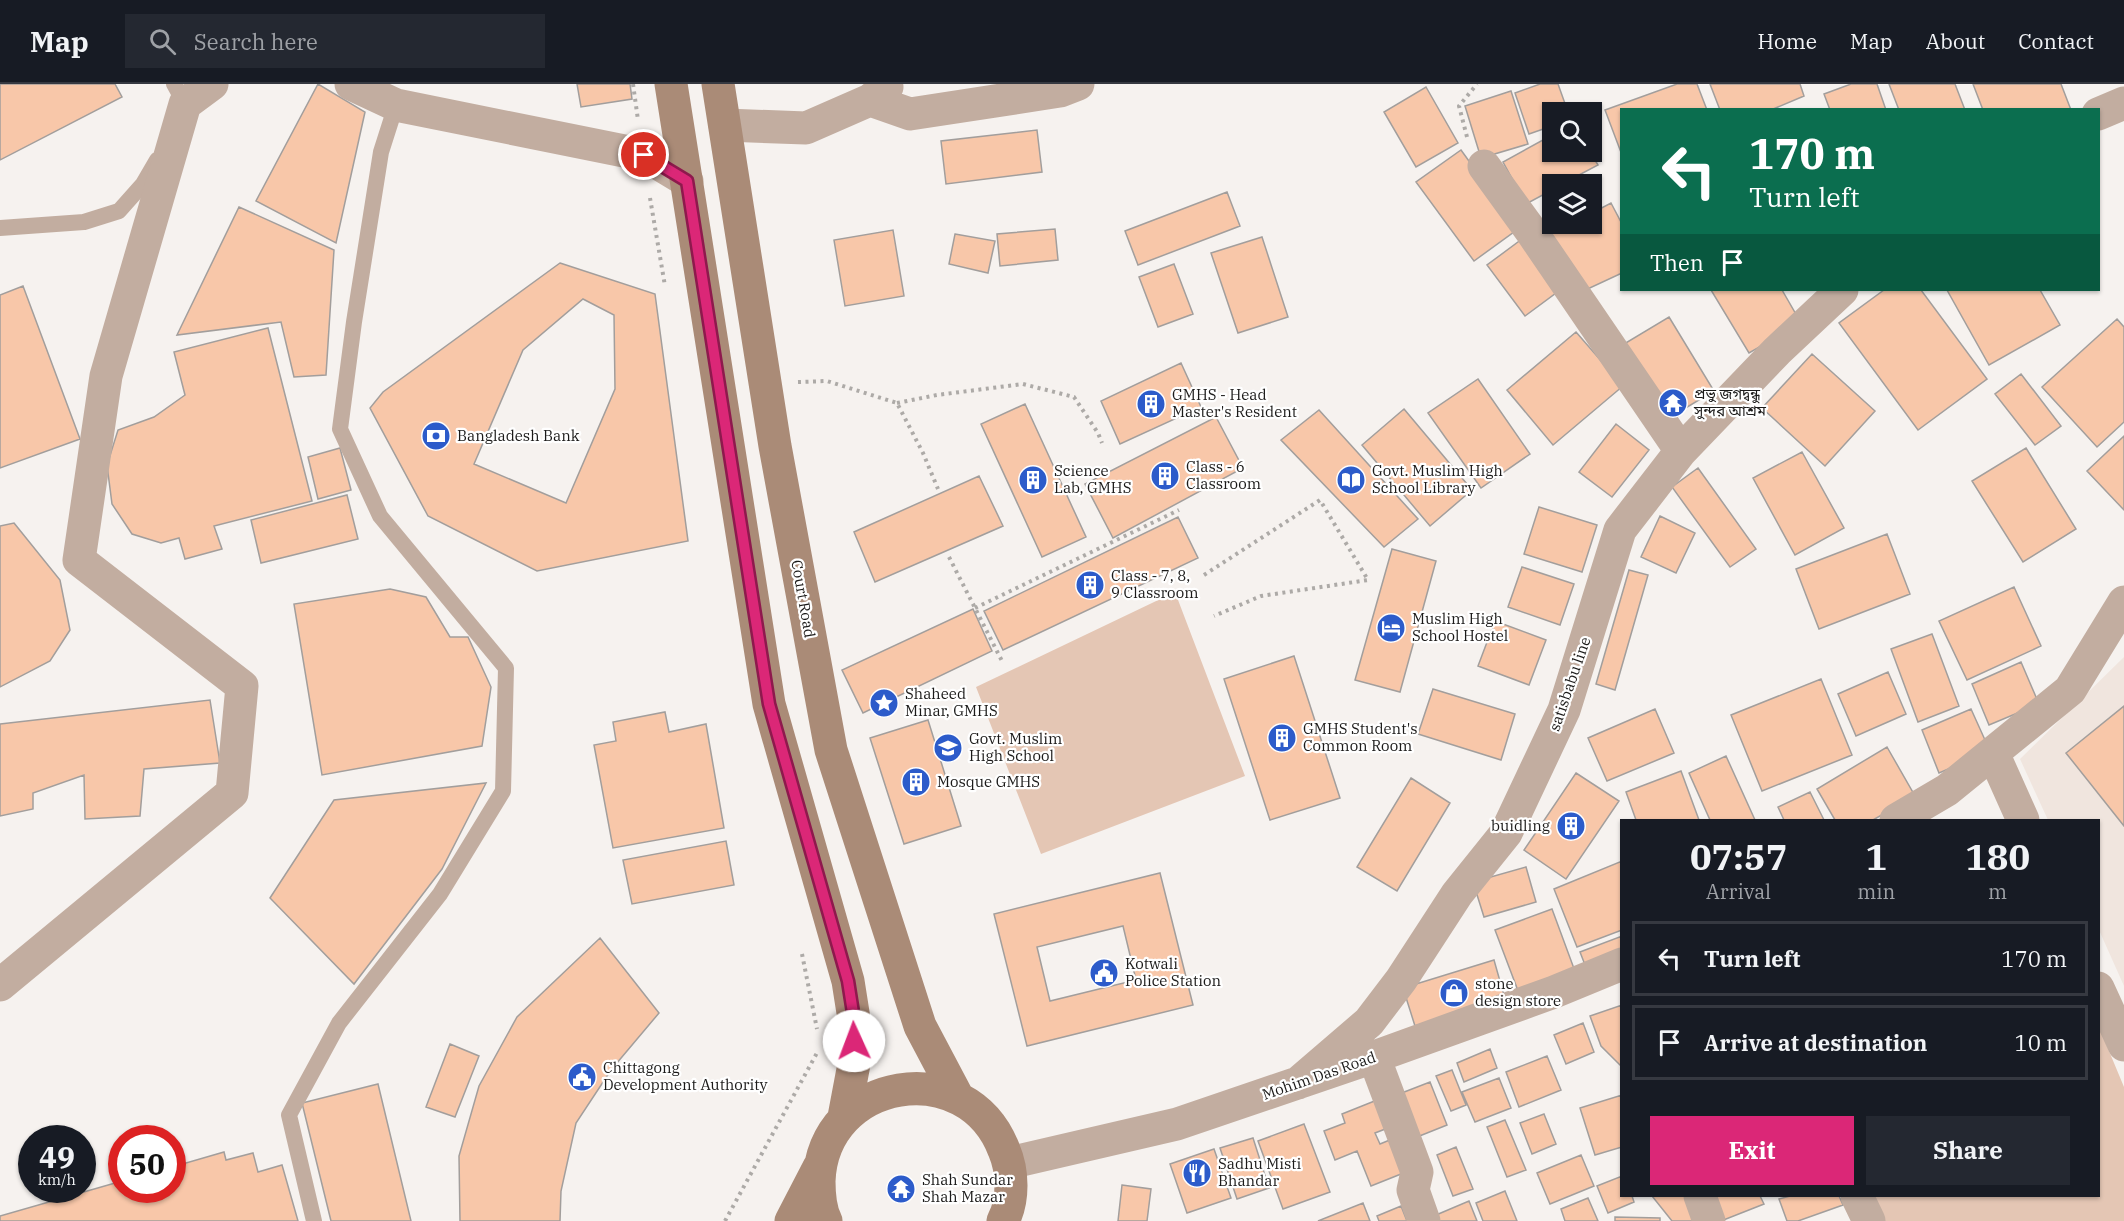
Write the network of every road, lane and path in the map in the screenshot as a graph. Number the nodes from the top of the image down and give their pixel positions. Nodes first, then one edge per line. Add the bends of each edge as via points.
1 (212, 84) edge
2 (351, 84) edge
3 (671, 84) edge
4 (718, 84) edge
5 (1078, 84) edge
6 (1477, 84) edge
7 (880, 92) edge
8 (180, 94) edge
9 (2124, 103) edge
10 (396, 105) junction
11 (2100, 113) edge
12 (725, 125) junction
13 (1484, 166) joint
14 (687, 181) junction
15 (0, 228) edge
16 (1841, 291) edge
17 (793, 382) dead end
18 (897, 404) junction
19 (1102, 443) dead end
20 (1681, 451) junction
21 (938, 489) dead end
22 (1179, 510) dead end
23 (949, 557) dead end
24 (1204, 575) dead end
25 (2124, 602) edge
26 (975, 608) junction
27 (1214, 616) dead end
28 (1003, 663) dead end
29 (1993, 753) junction
30 (1898, 819) edge
31 (2023, 819) edge
32 (1620, 965) edge
33 (0, 985) edge
34 (2100, 992) edge
35 (2124, 1045) edge
36 (1374, 1057) junction
37 (1298, 1083) junction
38 (957, 1096) junction
39 (844, 1117) junction
40 (1009, 1163) junction
41 (820, 1166) junction
42 (1700, 1197) edge
43 (1857, 1197) edge
44 (1005, 1220) edge
45 (315, 1221) edge
46 (791, 1221) edge
47 (826, 1221) edge
48 (1424, 1221) edge
49 (1709, 1221) edge
50 (1869, 1221) edge

1 - 8 street
2 - 10 street
3 - 14 main road
4 - 12 main road, Court Road
5 - 7 street via 1060,91 910,114
6 - 13 path via 1459,106 1470,146
7 - 12 street via 806,128
8 - 15 lane via 163,150 143,184 119,211 84,222
8 - 33 street via 106,376 79,560 242,686 232,793
9 - 11 street
10 - 14 street via 644,155
10 - 45 lane via 381,152 340,429 380,516 506,668 503,791 440,894 339,1023 289,1115
12 - 38 main road, Court Road via 775,446 831,750 920,1026
13 - 20 street
14 - 39 main road via 769,704 848,981 854,1019 854,1064
16 - 20 street, satisbabu line
17 - 18 path via 827,381
18 - 19 path via 1023,384 1074,397
18 - 21 path
20 - 37 street, satisbabu line via 1620,530 1564,710 1506,833 1457,894 1369,1022
22 - 26 path
23 - 26 path
24 - 27 path via 1320,500 1368,580 1261,597
25 - 29 street via 2070,690
26 - 28 path
29 - 30 street via 1947,790
29 - 31 street
32 - 36 street, Mohim Das Road
34 - 35 street
36 - 37 street, Mohim Das Road
36 - 48 street via 1417,1172 1413,1190
37 - 40 street, Mohim Das Road via 1177,1124
38 - 39 main road via 918,1087 878,1094
38 - 40 main road via 981,1113 993,1128
39 - 41 main road via 829,1140
40 - 44 main road via 1011,1190
41 - 46 main road
41 - 47 main road via 819,1192
42 - 49 street
43 - 50 street

